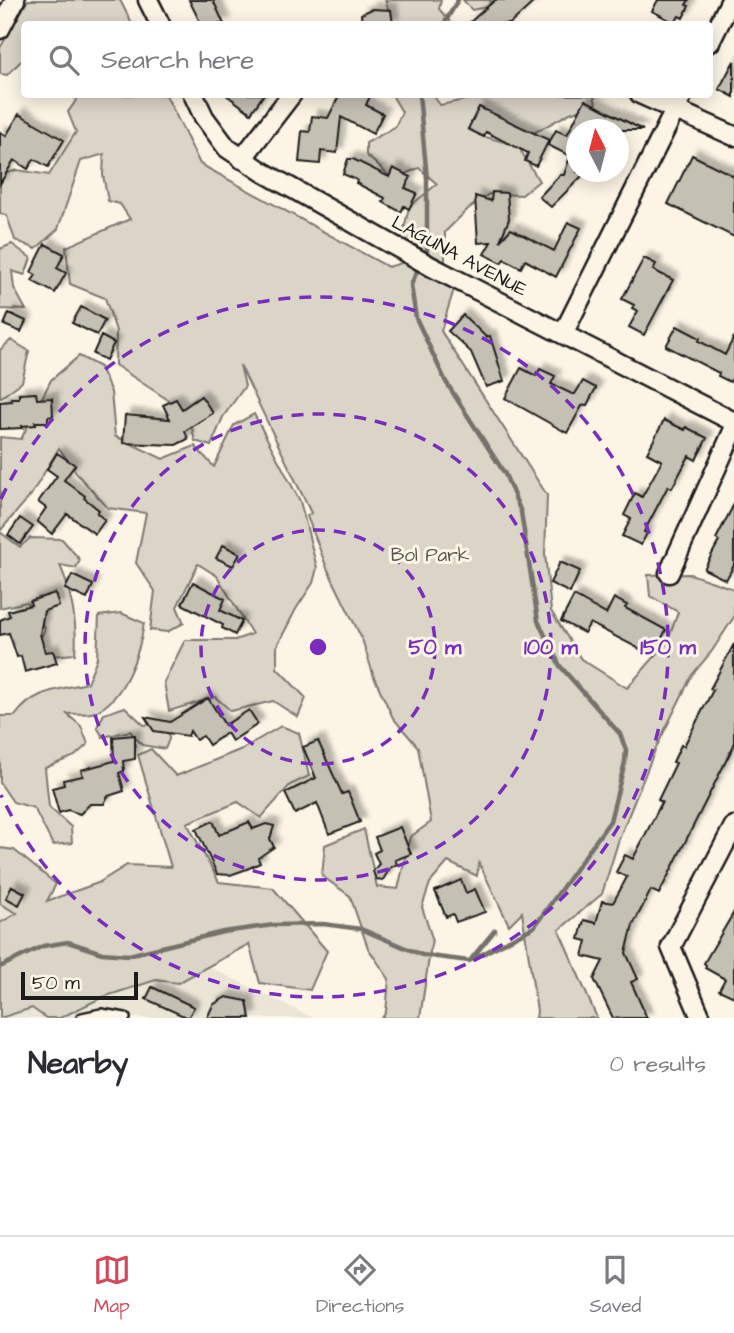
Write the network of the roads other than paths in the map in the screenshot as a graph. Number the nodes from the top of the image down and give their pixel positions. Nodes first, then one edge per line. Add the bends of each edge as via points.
1 (15, 0) edge
2 (148, 0) edge
3 (731, 0) edge
4 (158, 21) edge
5 (0, 29) edge
6 (713, 34) edge
7 (195, 98) edge
8 (289, 98) edge
9 (660, 98) edge
10 (679, 102) edge
11 (734, 136) edge
12 (242, 159) junction
13 (564, 332) junction
14 (734, 422) edge
15 (734, 429) edge
16 (668, 573) dead end
17 (734, 826) edge
18 (82, 1018) edge
19 (125, 1018) edge
20 (701, 1018) edge

1 - 5 street
2 - 4 street
3 - 6 street
7 - 12 street, LAGUNA AVENUE via 227,148
8 - 12 street
9 - 10 street
10 - 11 street
10 - 13 street
12 - 13 street, LAGUNA AVENUE via 432,267
13 - 14 street, LAGUNA AVENUE
15 - 16 street
17 - 20 street via 671,947
18 - 19 lane via 101,1014

